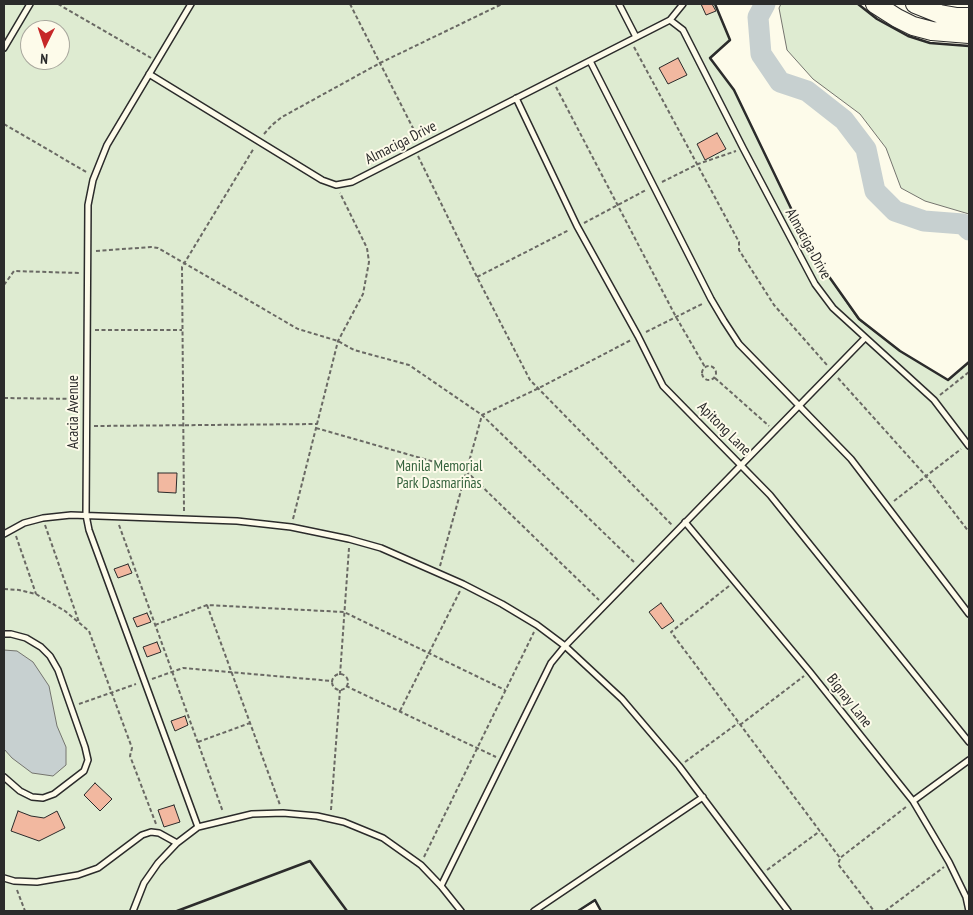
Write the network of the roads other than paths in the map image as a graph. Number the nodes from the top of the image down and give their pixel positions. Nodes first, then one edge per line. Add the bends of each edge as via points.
1 (30, 4) edge
2 (191, 4) edge
3 (620, 4) edge
4 (683, 4) edge
5 (875, 4) edge
6 (916, 4) edge
7 (969, 17) edge
8 (670, 20) junction
9 (969, 34) edge
10 (636, 37) junction
11 (4, 48) edge
12 (590, 61) junction
13 (149, 74) junction
14 (516, 98) junction
15 (865, 338) junction
16 (799, 405) junction
17 (969, 445) edge
18 (741, 464) junction
19 (86, 515) junction
20 (686, 522) junction
21 (4, 534) edge
22 (969, 614) edge
23 (4, 634) edge
24 (565, 646) junction
25 (969, 742) edge
26 (969, 760) edge
27 (4, 777) edge
28 (703, 797) junction
29 (913, 802) junction
30 (198, 827) junction
31 (177, 843) junction
32 (4, 878) edge
33 (441, 886) junction
34 (133, 911) edge
35 (461, 911) edge
36 (534, 911) edge
37 (788, 911) edge
38 (969, 911) edge

1 - 11 lane
2 - 13 lane, Acacia Avenue
3 - 10 lane
4 - 8 lane, Almaciga Drive
5 - 9 highway via 913,26
6 - 7 highway via 940,14
8 - 10 lane, Almaciga Drive
8 - 15 lane, Almaciga Drive via 683,30 814,284 833,308
10 - 12 lane, Almaciga Drive
12 - 14 lane, Almaciga Drive
12 - 16 lane via 711,299 739,344
13 - 14 lane, Almaciga Drive via 322,180 336,184 352,182
13 - 19 lane, Acacia Avenue via 107,145 94,176 88,205
14 - 18 lane, Apitong Lane via 578,226 663,386
15 - 16 lane
15 - 17 lane, Almaciga Drive via 934,400
16 - 18 lane
16 - 22 lane via 851,458
18 - 20 lane
18 - 25 lane, Apitong Lane via 770,495
19 - 21 lane via 43,518 24,523
19 - 24 lane via 237,521 291,527 349,539 381,548 463,584 537,625
19 - 30 lane, Acacia Avenue
20 - 24 lane
20 - 29 lane, Bignay Lane
23 - 27 lane via 26,638 50,656 58,670 88,760 84,771 44,798 20,791
24 - 28 lane via 622,699
24 - 33 lane via 551,663
26 - 29 lane
28 - 36 lane
28 - 37 lane
29 - 38 lane, Bignay Lane via 949,862 966,897
30 - 31 lane
30 - 33 lane via 252,814 298,813 330,818 383,838 421,865
31 - 32 lane via 151,832 142,835 98,868 78,875 37,882
31 - 34 lane via 144,883
33 - 35 lane

